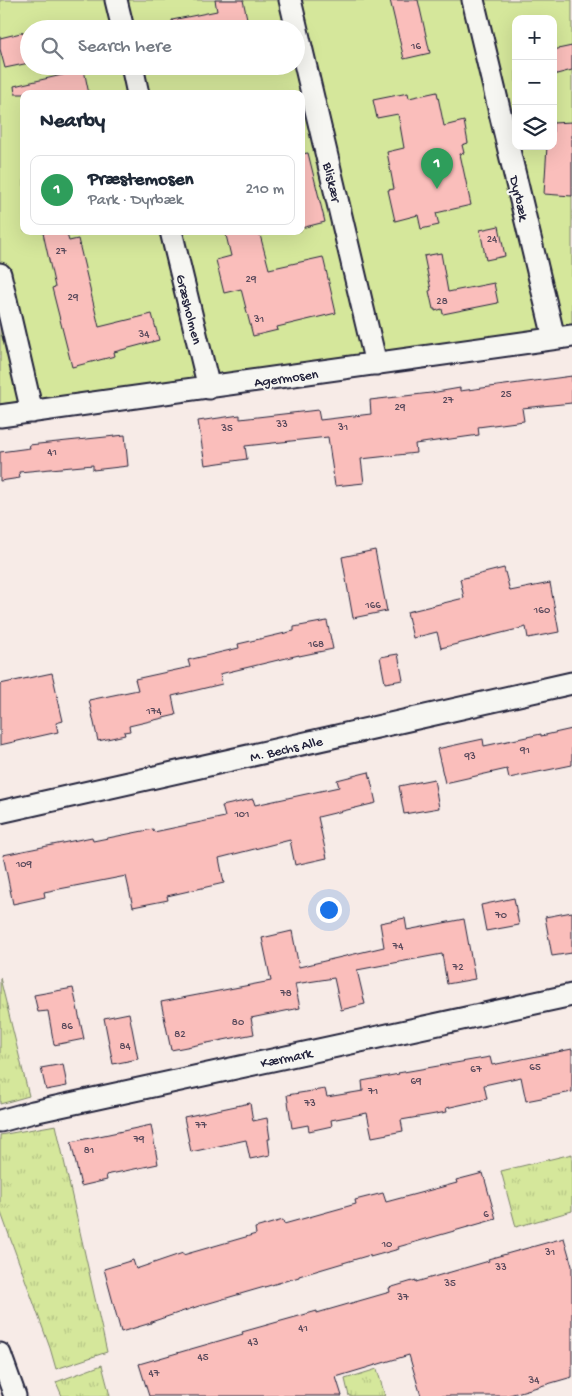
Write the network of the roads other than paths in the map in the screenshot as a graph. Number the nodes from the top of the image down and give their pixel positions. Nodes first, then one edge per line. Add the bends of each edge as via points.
1 (116, 0) edge
2 (290, 0) edge
3 (473, 0) edge
4 (121, 20) edge
5 (295, 20) edge
6 (305, 63) edge
7 (134, 75) edge
8 (137, 90) edge
9 (172, 235) edge
10 (0, 274) edge
11 (563, 337) edge
12 (376, 364) junction
13 (209, 388) junction
14 (32, 412) junction
15 (0, 416) edge
16 (572, 683) edge
17 (0, 812) edge
18 (572, 995) edge
19 (0, 1121) edge
20 (0, 1354) edge
21 (15, 1396) edge

1 - 4 street
2 - 5 street, Bliskær
3 - 11 street, Dyrbæk
6 - 12 street, Bliskær
7 - 8 street
9 - 13 street, Græsholmen
10 - 14 street
11 - 12 street, Agermosen
12 - 13 street, Agermosen
13 - 14 street, Agermosen
14 - 15 street, Agermosen
16 - 17 street, M. Bechs Alle
18 - 19 street, Kærmark
20 - 21 street

